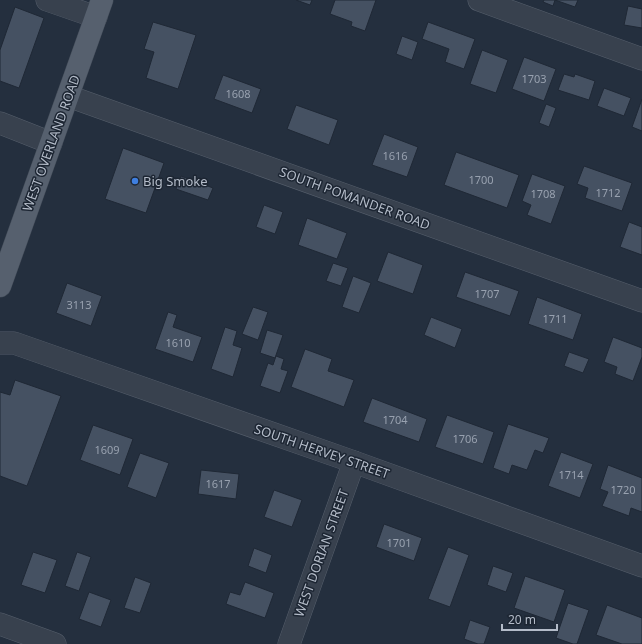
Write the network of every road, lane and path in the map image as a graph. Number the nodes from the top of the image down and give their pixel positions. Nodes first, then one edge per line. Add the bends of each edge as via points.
1 (47, 0) edge
2 (479, 0) edge
3 (99, 9) edge
4 (642, 59) edge
5 (68, 96) junction
6 (0, 123) edge
7 (51, 143) junction
8 (0, 286) edge
9 (642, 301) edge
10 (0, 343) edge
11 (354, 462) junction
12 (642, 566) edge
13 (0, 624) edge
14 (55, 644) edge
15 (289, 644) edge

1 - 3 street
2 - 4 street
3 - 5 main road, WEST OVERLAND ROAD
5 - 7 main road, WEST OVERLAND ROAD
5 - 9 street, SOUTH POMANDER ROAD
6 - 7 street
7 - 8 main road, WEST OVERLAND ROAD
10 - 11 street, SOUTH HERVEY STREET via 14,343
11 - 12 street, SOUTH HERVEY STREET
11 - 15 street, WEST DORIAN STREET
13 - 14 street

